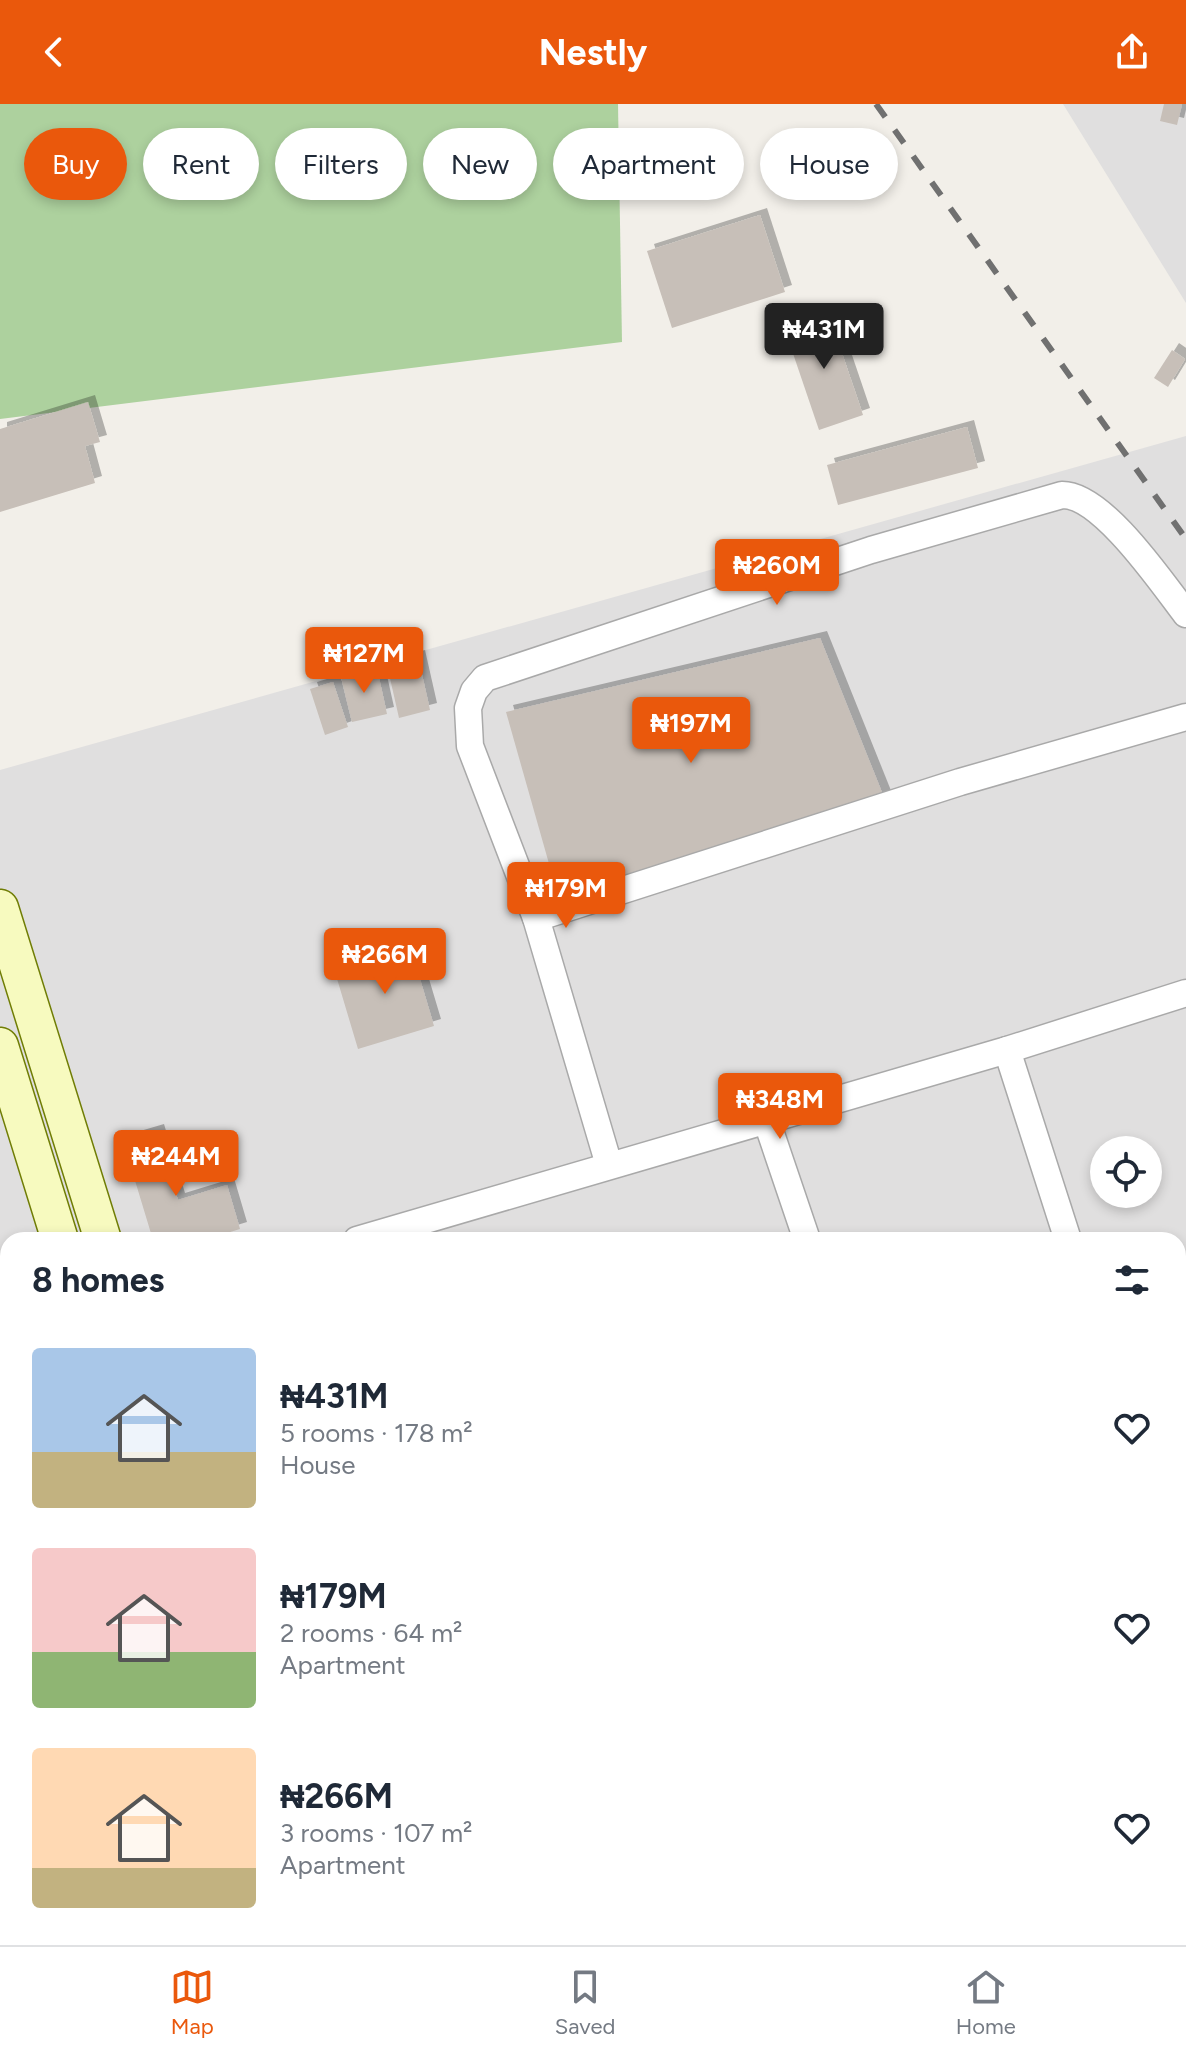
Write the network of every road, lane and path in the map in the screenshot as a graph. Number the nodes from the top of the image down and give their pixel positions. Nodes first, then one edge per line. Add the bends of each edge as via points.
1 (1186, 614) edge
2 (1186, 717) edge
3 (0, 908) edge
4 (536, 918) junction
5 (9, 966) edge
6 (1186, 993) edge
7 (0, 1046) edge
8 (1007, 1050) junction
9 (766, 1119) junction
10 (609, 1165) junction
11 (58, 1232) edge
12 (100, 1232) edge
13 (384, 1232) edge
14 (804, 1232) edge
15 (1065, 1232) edge

1 - 4 street via 1103,515 1062,495 871,550 485,678 468,708 470,746
2 - 4 street via 960,782
3 - 5 street
4 - 10 street
5 - 12 street
6 - 8 street
7 - 11 street
8 - 9 street
8 - 15 street
9 - 10 street
9 - 14 street
10 - 13 street

